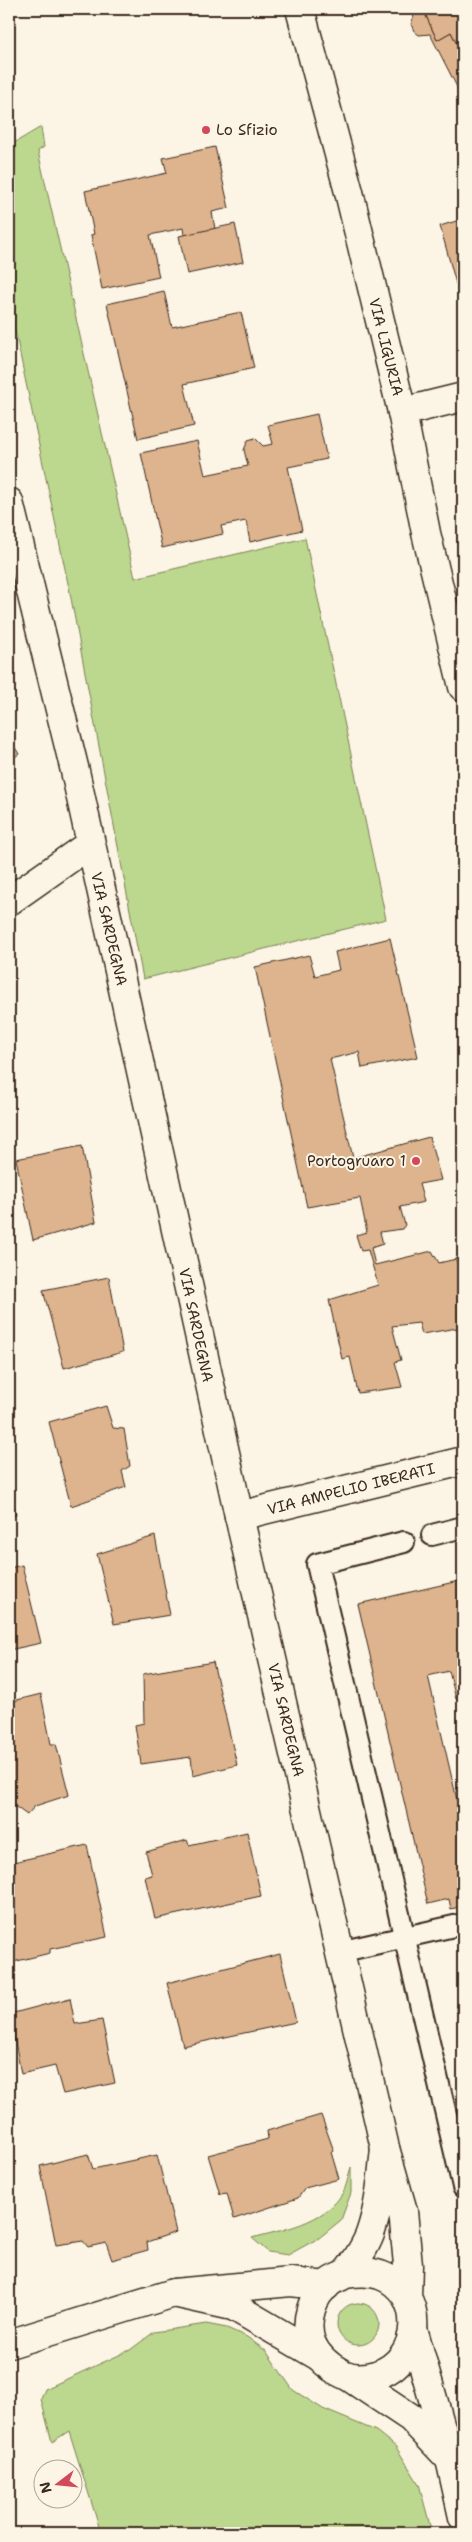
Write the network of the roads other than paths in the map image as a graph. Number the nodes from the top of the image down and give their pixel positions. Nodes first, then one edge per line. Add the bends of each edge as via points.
1 (300, 9) edge
2 (463, 397) edge
3 (402, 412) junction
4 (9, 502) edge
5 (463, 686) edge
6 (90, 844) junction
7 (9, 901) edge
8 (463, 1461) edge
9 (239, 1516) junction
10 (463, 1527) edge
11 (432, 1535) dead end
12 (404, 1542) dead end
13 (463, 1924) edge
14 (404, 1936) junction
15 (339, 1952) junction
16 (385, 2148) junction
17 (463, 2187) edge
18 (336, 2280) junction
19 (174, 2293) junction
20 (406, 2298) junction
21 (414, 2332) junction
22 (9, 2344) edge
23 (320, 2357) junction
24 (348, 2376) junction
25 (450, 2459) junction
26 (463, 2517) edge

1 - 3 street, VIA LIGURIA via 349,192
2 - 3 street
3 - 5 street, VIA LIGURIA via 426,533
4 - 6 street, VIA SARDEGNA
6 - 7 street
6 - 9 street, VIA SARDEGNA
8 - 9 street, VIA AMPELIO IBERATI
9 - 15 street, VIA SARDEGNA
10 - 11 lane
12 - 14 lane via 317,1564
13 - 14 lane
14 - 15 lane
14 - 17 lane
15 - 16 street, VIA SARDEGNA
16 - 18 street, VIA SARDEGNA via 380,2196 370,2235
16 - 20 street, VIA SARDEGNA via 403,2211 408,2265
18 - 19 street
18 - 20 street, VIA SARDEGNA via 363,2271 380,2275 395,2284
18 - 23 street, VIA SARDEGNA via 318,2293 311,2308 308,2325
19 - 22 street
19 - 23 street via 233,2306
20 - 21 street, VIA SARDEGNA via 413,2314
21 - 24 street, VIA SARDEGNA via 409,2349 398,2363 383,2373 366,2378
21 - 25 street, VIA SARDEGNA
23 - 24 street, VIA SARDEGNA via 332,2369
24 - 25 street, VIA SARDEGNA via 411,2418
25 - 26 street, VIA SARDEGNA

